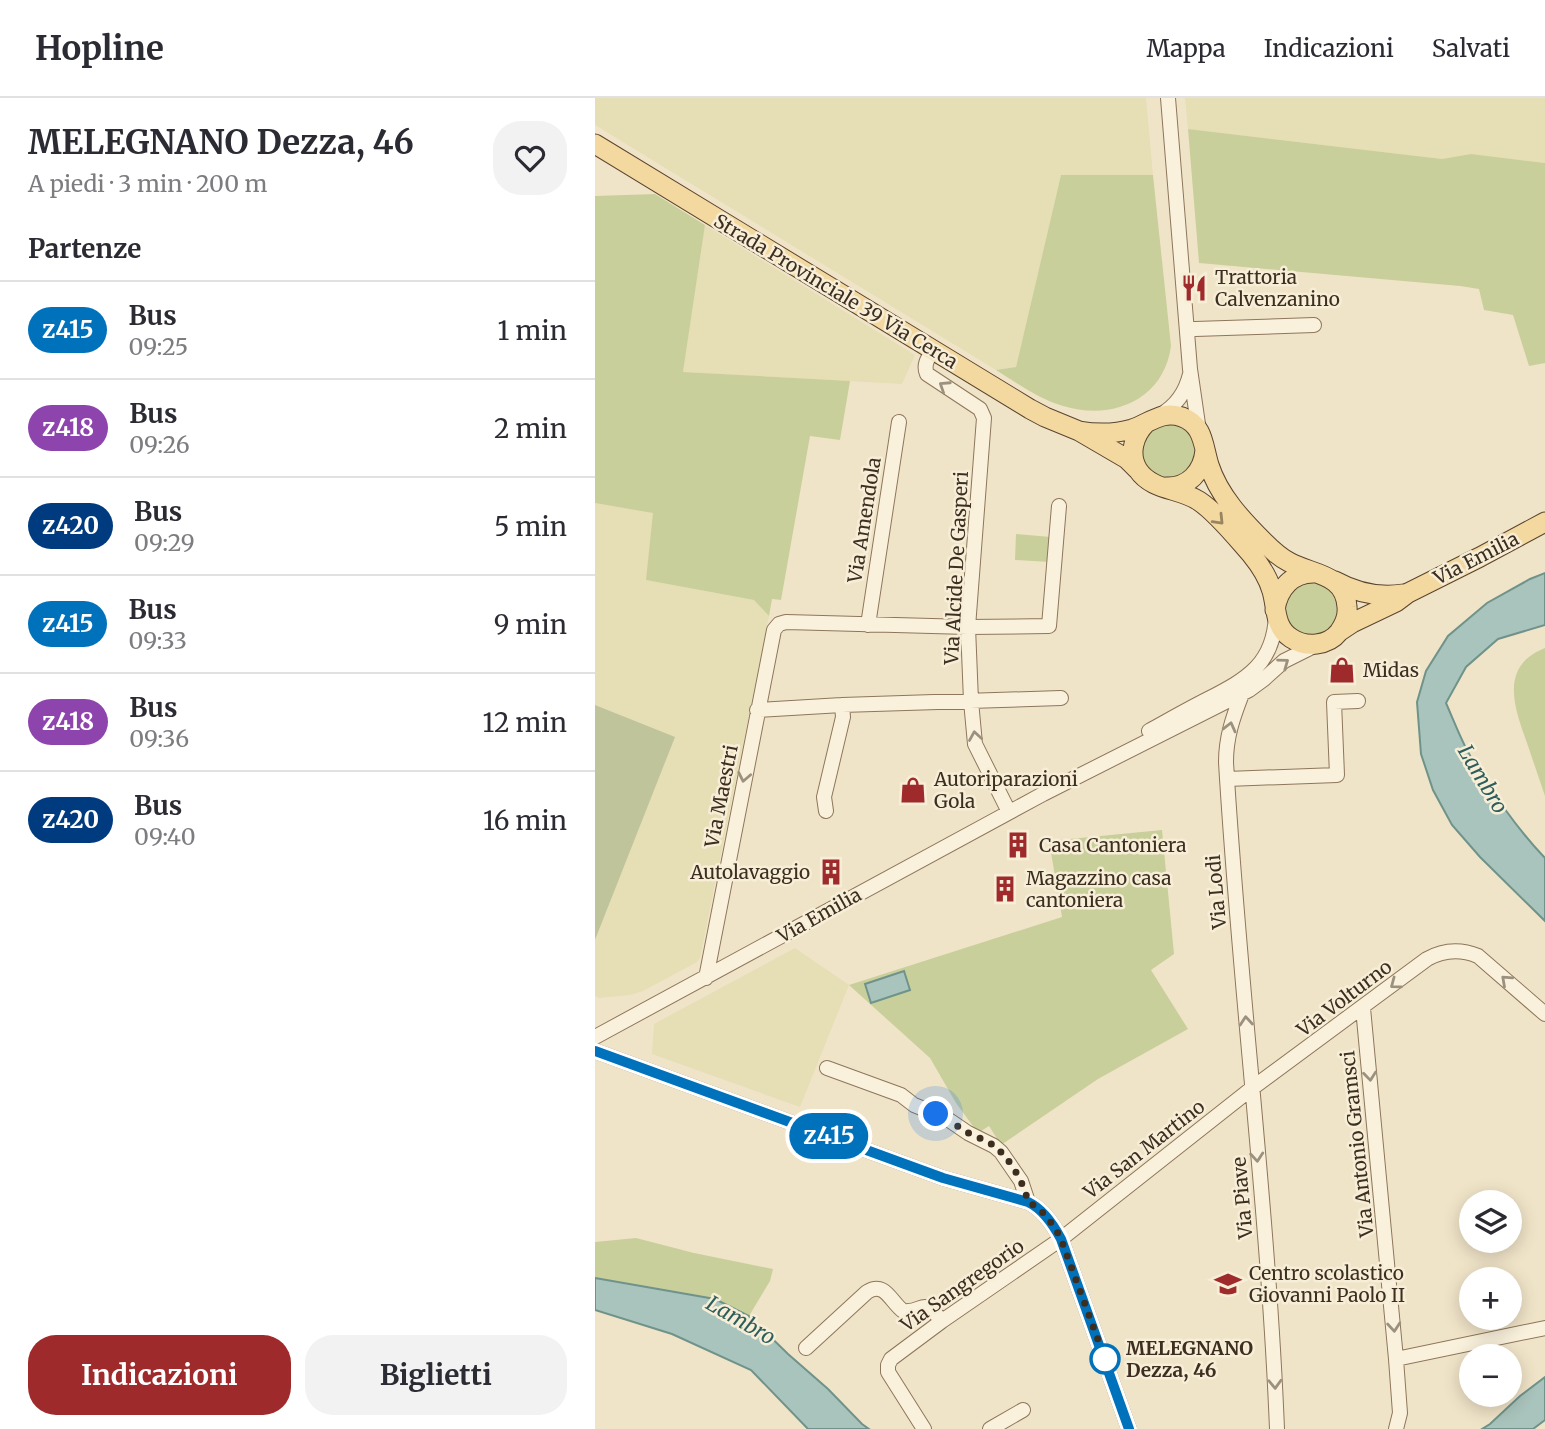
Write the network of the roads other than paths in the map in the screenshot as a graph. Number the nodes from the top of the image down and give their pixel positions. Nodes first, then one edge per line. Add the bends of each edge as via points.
1 (1168, 98) edge
2 (595, 145) edge
3 (1314, 325) dead end
4 (1188, 330) junction
5 (933, 350) junction
6 (1191, 369) junction
7 (1153, 419) junction
8 (899, 422) dead end
9 (1079, 431) junction
10 (1202, 440) junction
11 (1137, 469) junction
12 (1161, 486) junction
13 (1059, 506) dead end
14 (1545, 522) edge
15 (1326, 577) junction
16 (1408, 593) junction
17 (1276, 613) junction
18 (868, 625) junction
19 (968, 627) junction
20 (1340, 631) junction
21 (1317, 644) junction
22 (1242, 694) junction
23 (1061, 698) dead end
24 (971, 701) junction
25 (1358, 701) dead end
26 (842, 705) junction
27 (757, 710) junction
28 (1227, 779) junction
29 (1043, 794) junction
30 (826, 811) dead end
31 (1009, 812) junction
32 (706, 978) junction
33 (1363, 1008) junction
34 (1545, 1014) edge
35 (595, 1037) edge
36 (595, 1051) edge
37 (827, 1068) dead end
38 (1251, 1089) junction
39 (1028, 1202) junction
40 (1061, 1239) junction
41 (942, 1321) junction
42 (1545, 1328) edge
43 (806, 1348) dead end
44 (1396, 1359) junction
45 (1023, 1410) dead end
46 (924, 1429) edge
47 (990, 1429) edge
48 (1129, 1429) edge
49 (1277, 1429) edge
50 (1396, 1429) edge

1 - 4 street
2 - 5 main road, Strada Provinciale 39 Via Cerca
3 - 4 street
4 - 6 street
5 - 9 main road, Strada Provinciale 39 Via Cerca via 1030,409
19 -> 5 street, Via Alcide De Gasperi via 984,418 980,409 927,374 926,363
6 - 7 street via 1179,398
6 - 10 street
7 - 9 main road, Strada Provinciale 39 Via Cerca via 1117,432
7 - 10 main road via 1181,417 1194,425
7 - 11 main road via 1134,440
8 - 18 street, Via Amendola
9 - 11 main road, Strada Provinciale 39 Via Cerca
10 - 12 main road via 1204,459 1195,475 1180,485
10 - 15 main road via 1219,488 1251,529 1282,559
11 - 12 main road, Strada Provinciale 39 Via Cerca
12 -> 17 main road, Strada Provinciale 39 Via Cerca via 1198,500 1244,547 1267,579
13 - 19 street via 1049,626
14 - 16 main road, Via Emilia
15 - 16 main road, Via Emilia via 1366,594
15 - 17 main road via 1308,573 1289,581 1281,589
15 - 20 main road via 1340,587 1347,604
16 - 20 main road, Via Emilia
17 - 21 main road, Strada Provinciale 39 Via Cerca via 1280,627 1292,639
17 - 29 street, Via Emilia via 1266,655 1245,679
18 - 19 street
18 - 27 street, Via Maestri via 779,624 771,637
19 - 24 street, Via Alcide De Gasperi
20 - 21 main road
22 -> 21 street, Via Emilia via 1289,657
28 -> 22 street, Via Lodi via 1228,735
22 - 29 street, Via Emilia
23 - 24 street
24 - 26 street
31 -> 24 street, Via Alcide De Gasperi via 975,744
25 - 28 street via 1334,702 1337,775
26 - 27 street
26 - 30 street via 824,797
27 -> 32 street, Via Maestri
38 -> 28 street, Via Lodi
29 - 31 street, Via Emilia
31 - 32 street, Via Emilia
32 - 35 street, Via Emilia
34 -> 33 street, Via Volturno via 1485,960 1464,952 1431,957
33 - 38 street, Via Volturno
33 -> 44 street, Via Antonio Gramsci
36 - 39 street via 943,1178
37 - 39 street via 901,1096 987,1141 1019,1177
38 - 40 street, Via San Martino
38 -> 49 street, Via Piave
39 - 40 street via 1044,1214
40 - 41 street, Via Sangregorio
40 - 48 street
41 - 43 street via 926,1306 903,1311 882,1289 874,1288
41 - 46 street, Via Sangregorio via 888,1365 889,1374
42 - 44 street
44 - 50 street, Via Antonio Gramsci via 1400,1413
45 - 47 street

